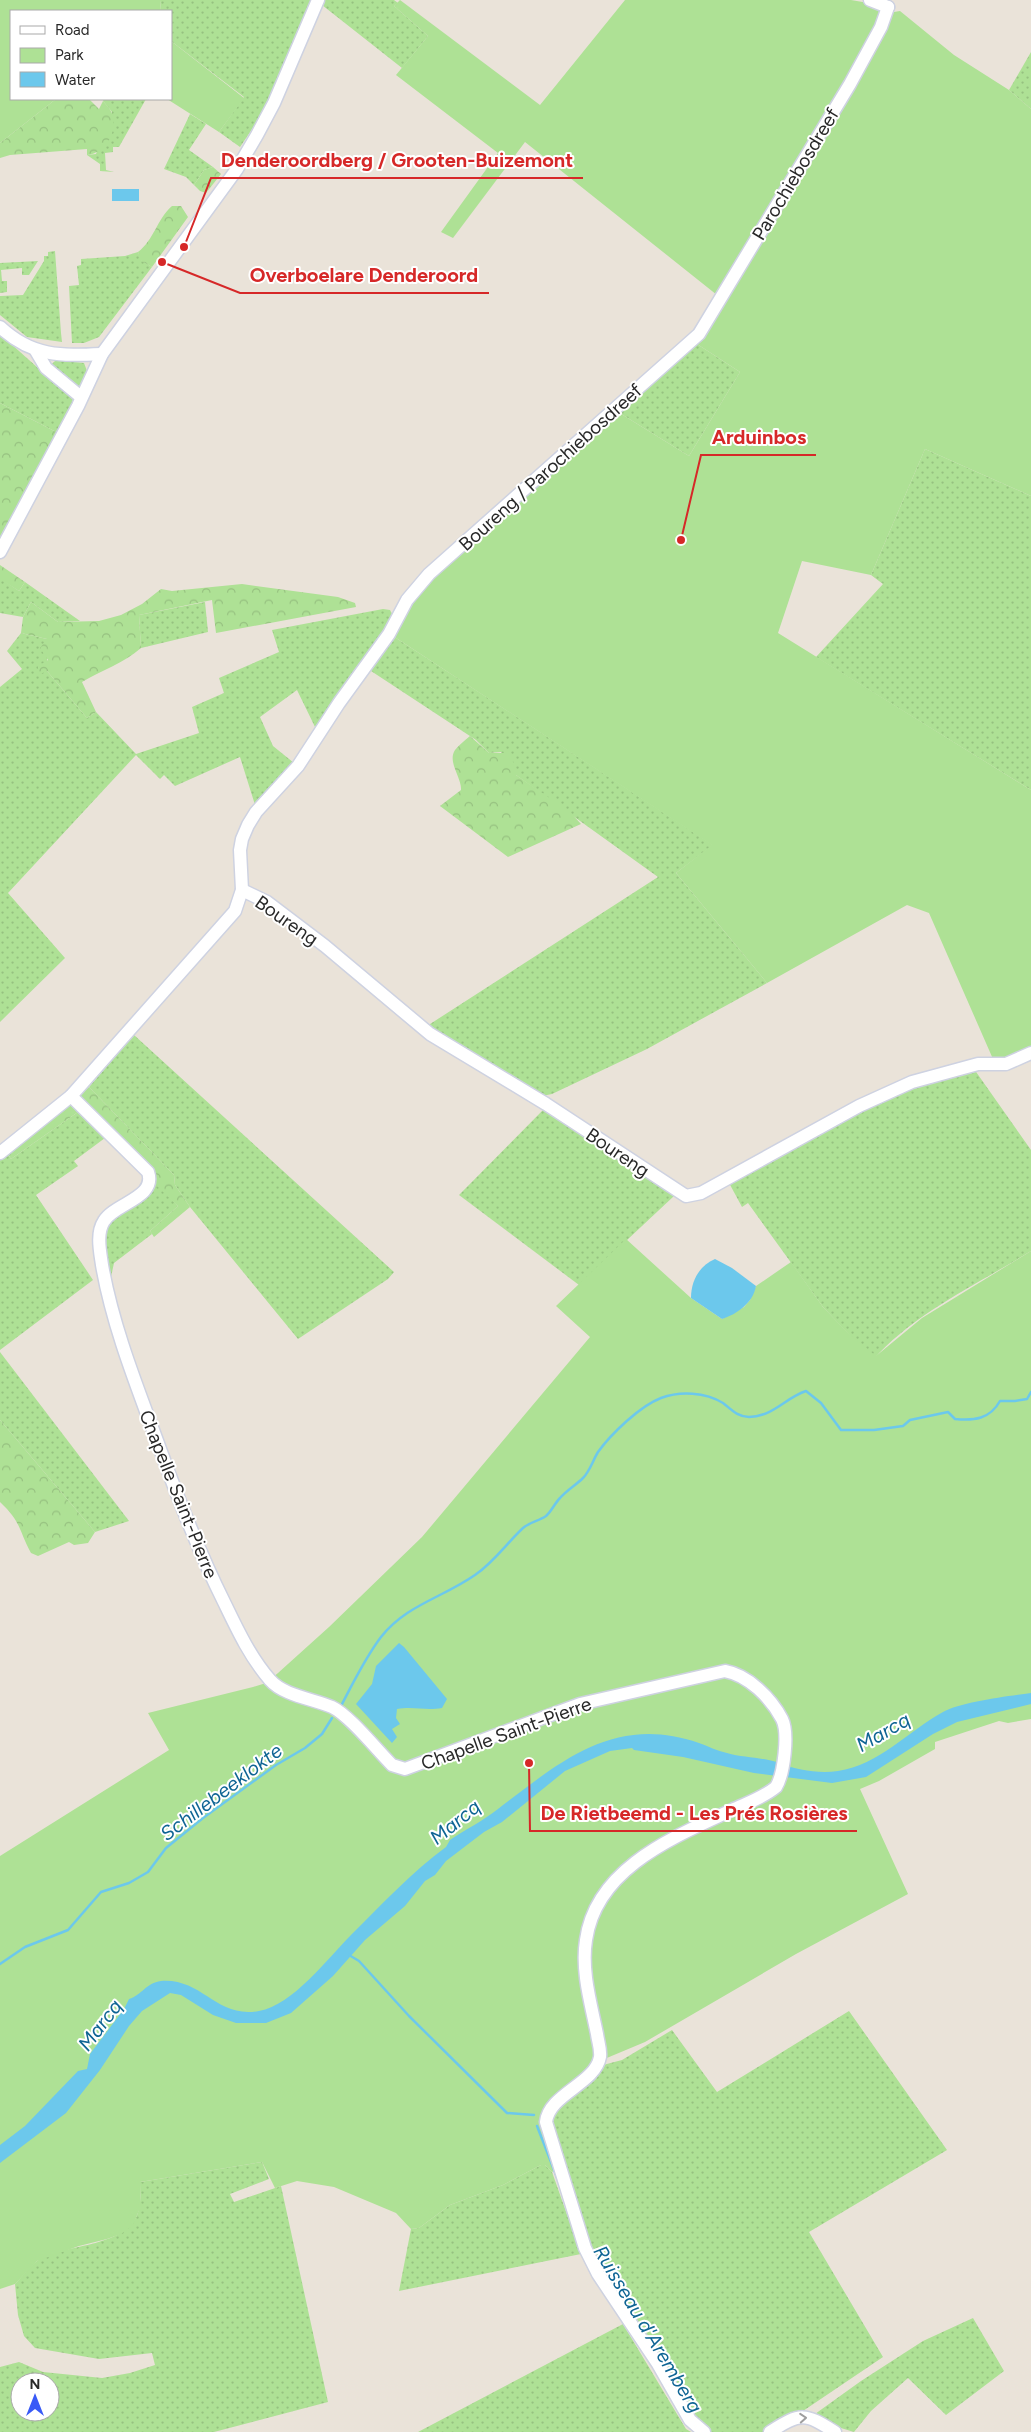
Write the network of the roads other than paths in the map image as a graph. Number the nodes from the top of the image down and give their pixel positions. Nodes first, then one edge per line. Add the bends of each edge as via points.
1 (318, 0) edge
2 (870, 0) edge
3 (892, 3) edge
4 (0, 327) edge
5 (696, 337) joint
6 (36, 351) junction
7 (102, 354) junction
8 (81, 397) junction
9 (0, 552) edge
10 (407, 600) joint
11 (242, 890) junction
12 (1031, 1053) edge
13 (71, 1096) junction
14 (0, 1153) edge
15 (704, 2432) edge
16 (770, 2432) edge
17 (835, 2432) edge

1 - 7 street via 274,103 237,169
2 - 3 street
3 - 5 street, Parochiebosdreef via 850,84
4 - 6 street
5 - 10 street, Boureng / Parochiebosdreef via 436,568
6 - 7 street
6 - 8 street via 46,368
7 - 8 street
8 - 9 street
10 - 11 street, Boureng via 389,634 298,766 248,825 240,850
11 - 12 street, Boureng via 267,902 325,946 430,1034 546,1104 686,1196 701,1193 859,1106 912,1082 978,1064 1006,1064
11 - 13 street, Boureng via 235,911
13 - 14 street, Boureng
13 - 15 street, Chapelle Saint-Pierre via 148,1172 150,1181 147,1189 111,1213 102,1225 99,1245 108,1294 134,1378 197,1545 244,1641 272,1682 333,1708 392,1765 405,1769 580,1704 725,1671 740,1675 751,1683 783,1720 784,1752 778,1783 772,1790 651,1852 623,1871 606,1889 586,1939 584,1966 600,2048 599,2062 550,2110 546,2118 547,2133 585,2248 598,2274 658,2364 690,2420
16 -> 17 street via 804,2416 810,2416

